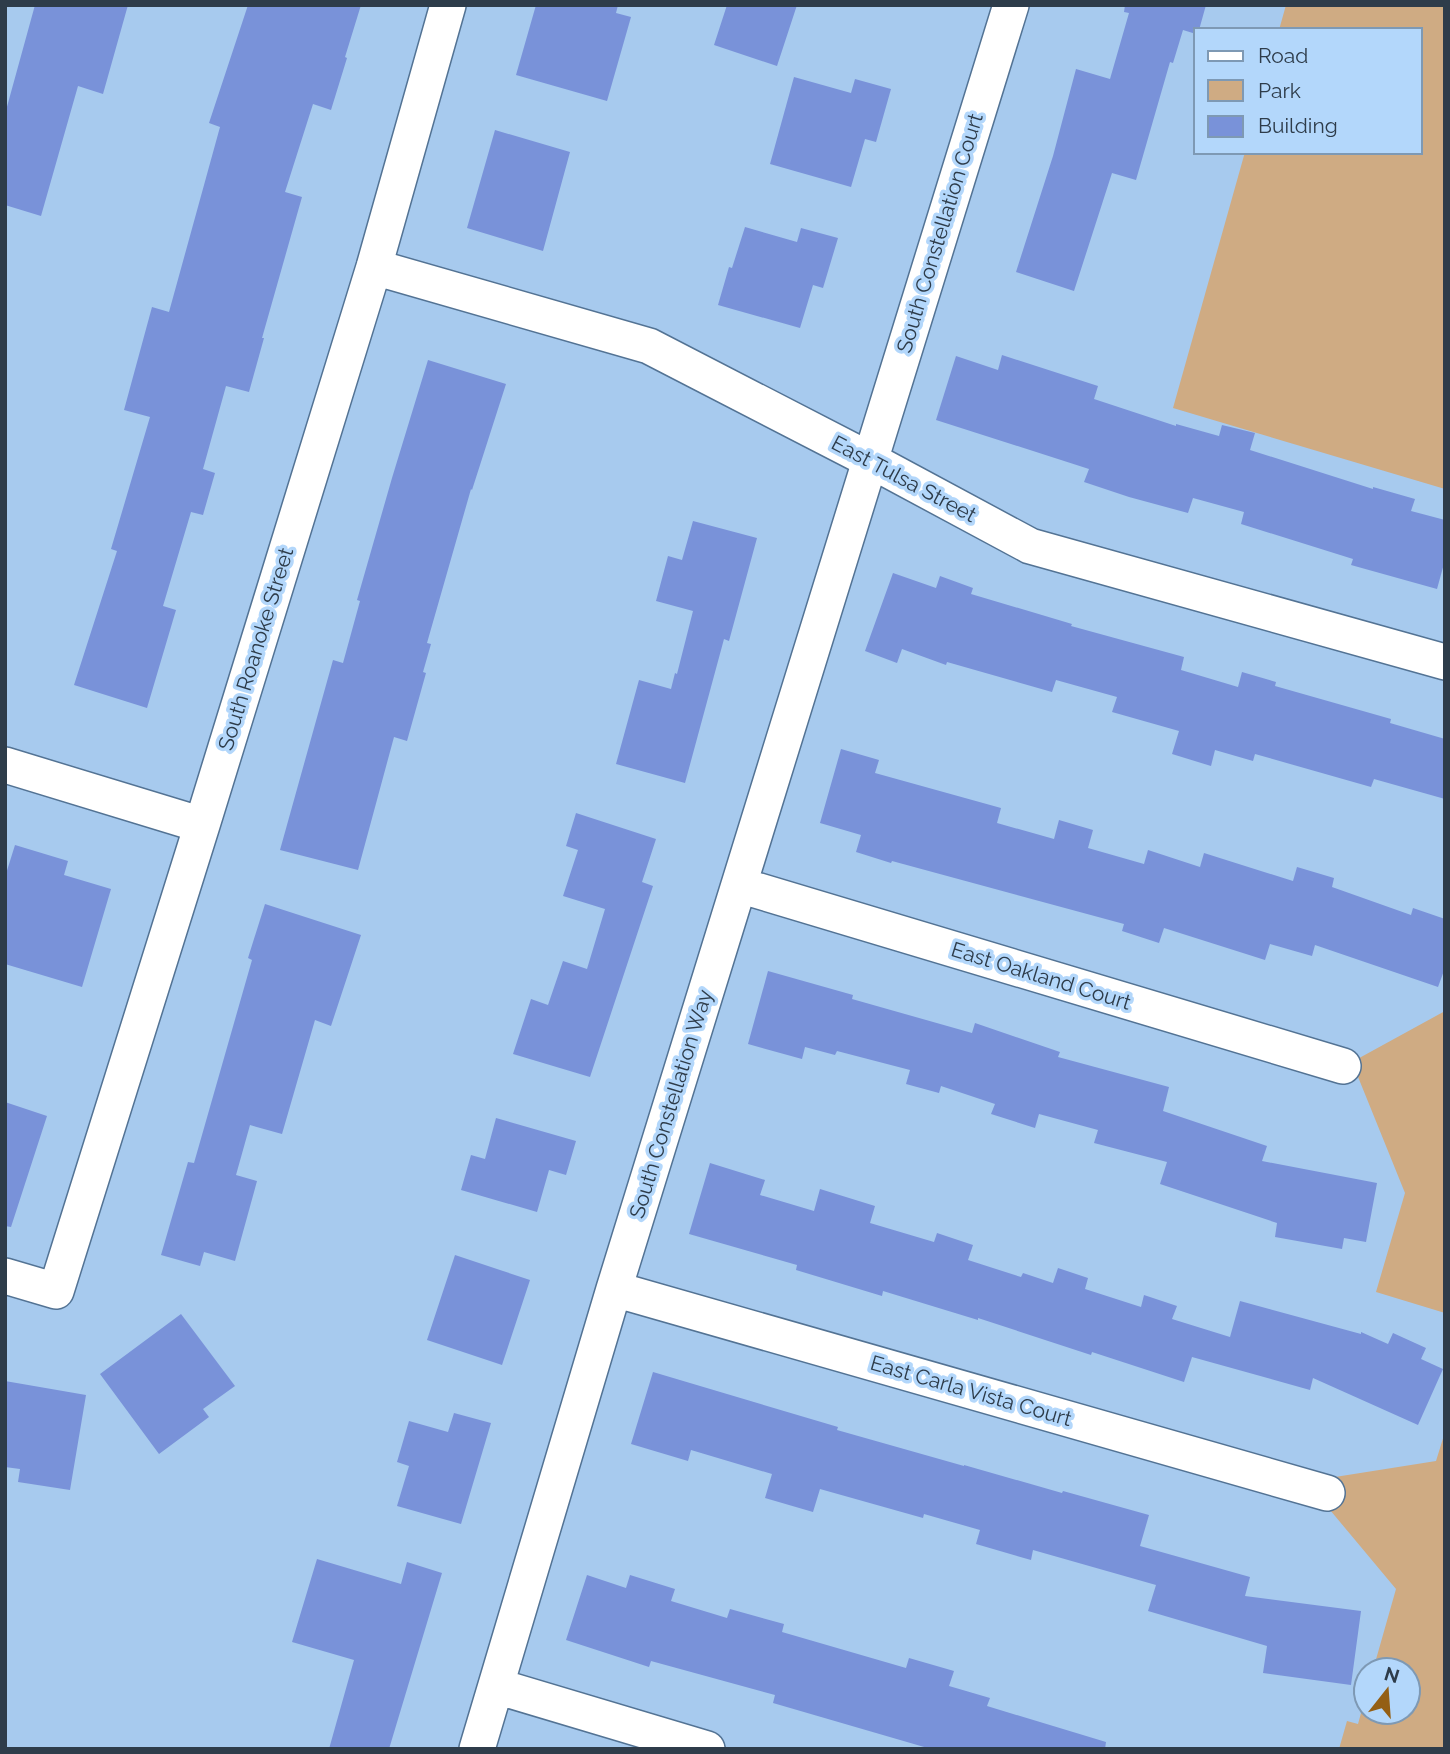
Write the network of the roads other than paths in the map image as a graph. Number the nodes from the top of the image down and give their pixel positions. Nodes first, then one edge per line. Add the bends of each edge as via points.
1 (448, 5) edge
2 (1011, 5) edge
3 (374, 267) junction
4 (870, 460) junction
5 (1445, 662) edge
6 (5, 765) edge
7 (202, 825) junction
8 (739, 885) junction
9 (1343, 1066) dead end
10 (5, 1276) edge
11 (614, 1289) junction
12 (1327, 1493) dead end
13 (496, 1686) junction
14 (477, 1749) edge
15 (707, 1749) edge

1 - 3 street, South Roanoke Street
2 - 4 street, South Constellation Court
3 - 4 street, East Tulsa Street via 649,346
3 - 7 street, South Roanoke Street
4 - 5 street, East Tulsa Street via 1030,546
4 - 8 street, South Constellation Way
6 - 7 street
7 - 10 street, South Roanoke Street via 56,1291
8 - 9 street, East Oakland Court
8 - 11 street, South Constellation Way
11 - 12 street, East Carla Vista Court
11 - 13 street, South Constellation Way
13 - 14 street, South Constellation Way
13 - 15 street

